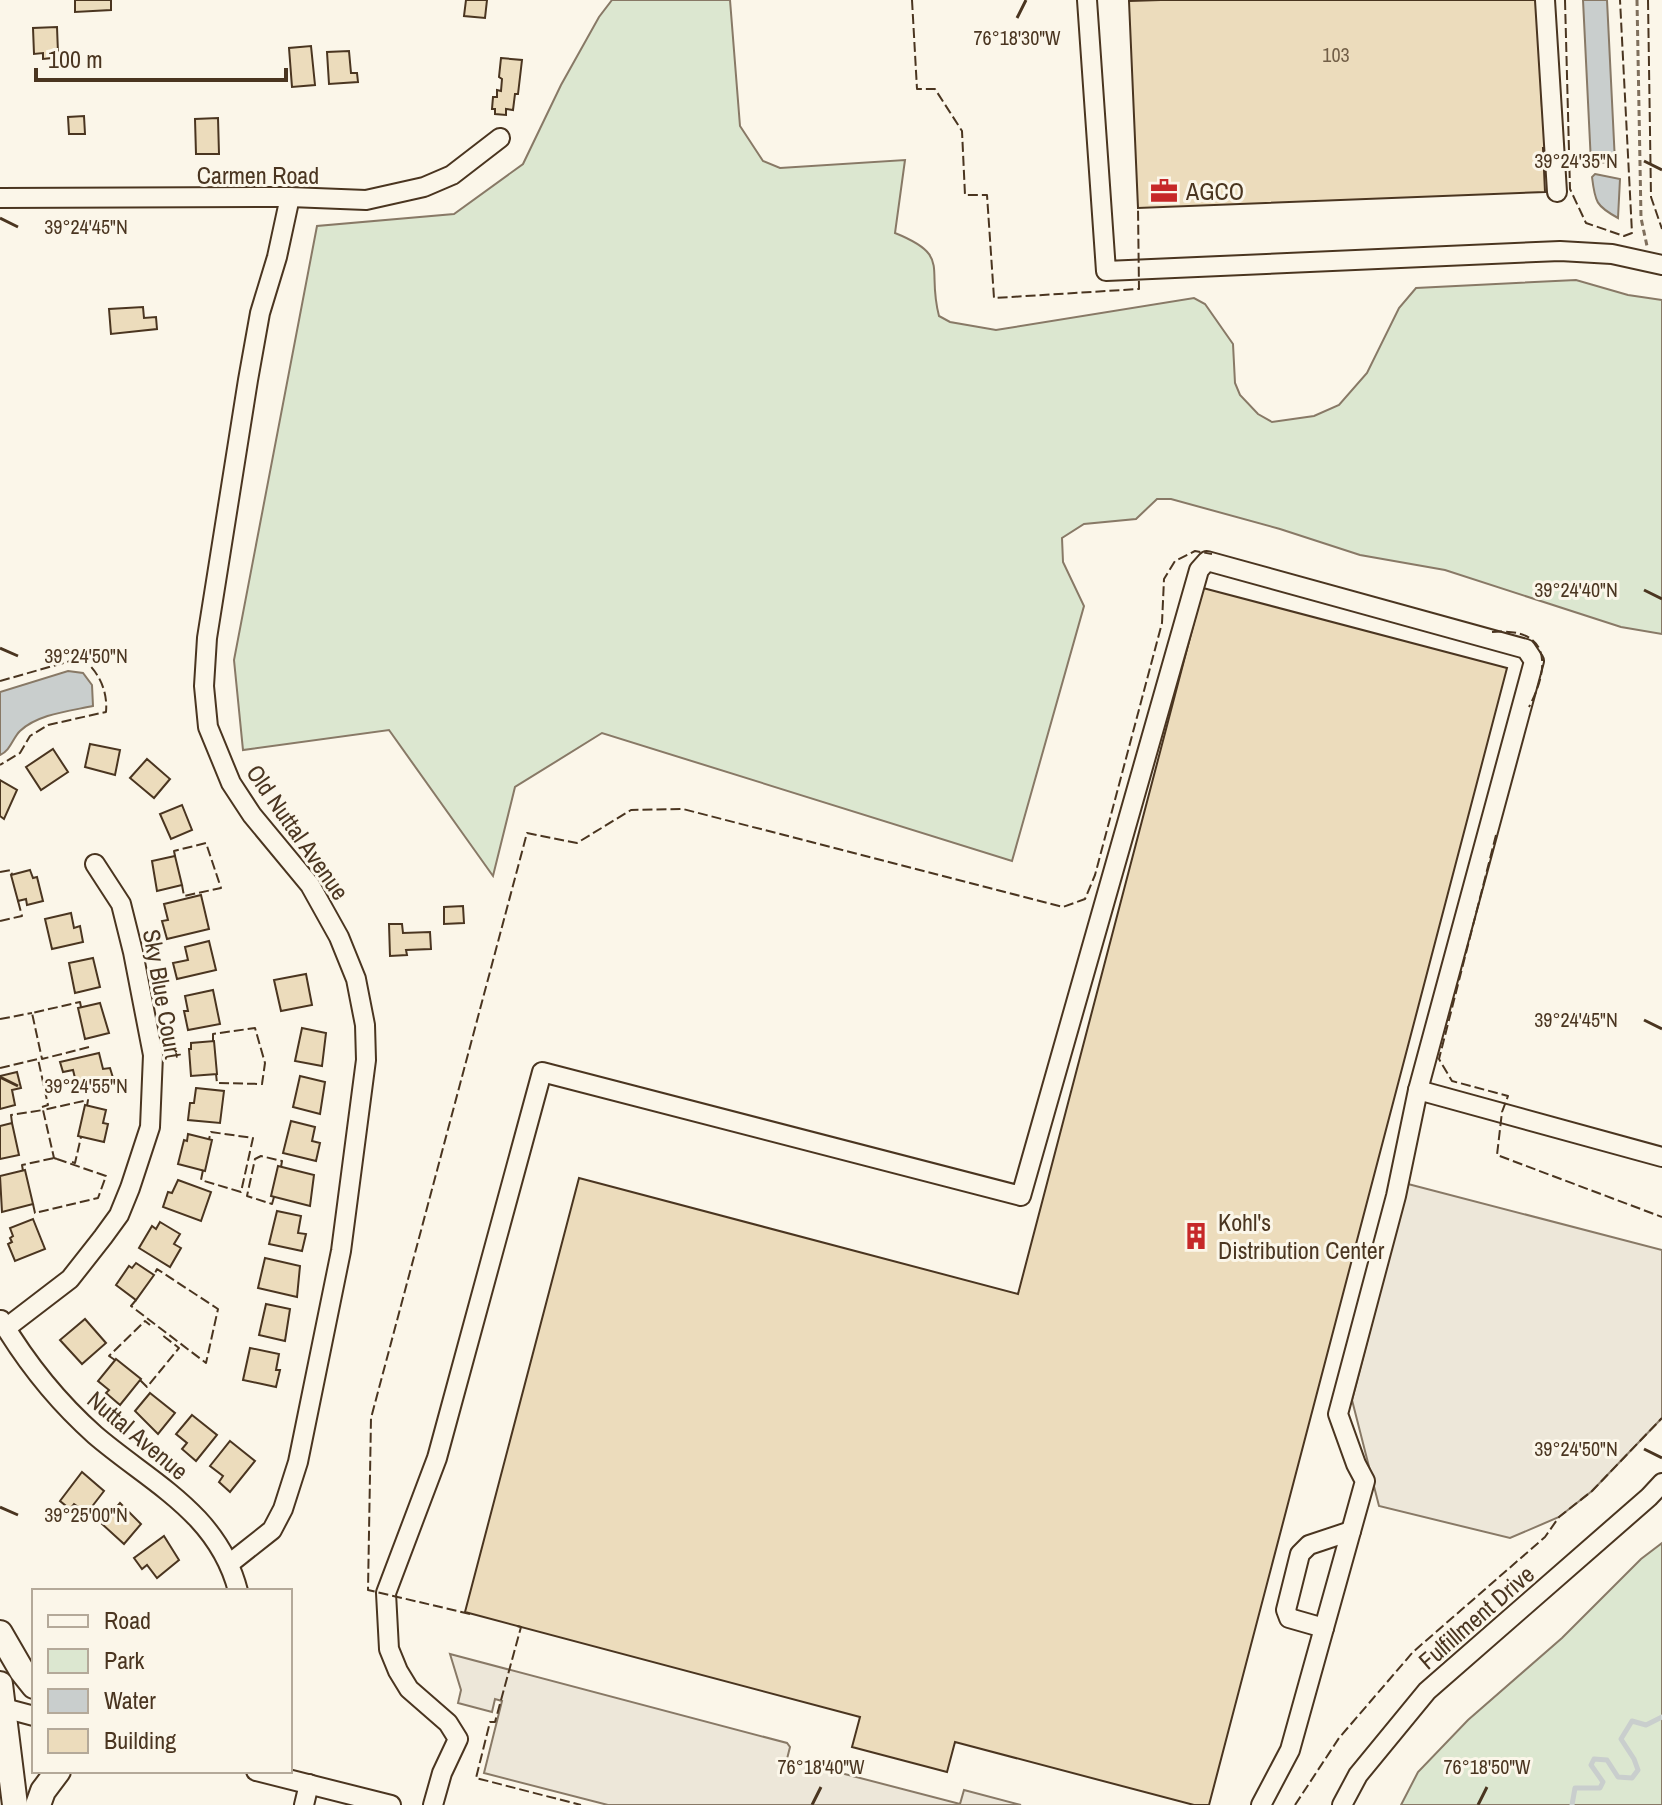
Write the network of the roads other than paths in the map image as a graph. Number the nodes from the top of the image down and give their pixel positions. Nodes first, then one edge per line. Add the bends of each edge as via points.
1 (1087, 0) edge
2 (1545, 0) edge
3 (500, 138) dead end
4 (1557, 192) dead end
5 (290, 197) junction
6 (0, 198) edge
7 (1654, 263) edge
8 (95, 864) dead end
9 (1418, 1090) junction
10 (1662, 1157) edge
11 (3, 1323) edge
12 (1662, 1483) edge
13 (1351, 1531) junction
14 (229, 1564) junction
15 (237, 1589) edge
16 (1324, 1628) junction
17 (0, 1633) edge
18 (32, 1684) edge
19 (1, 1700) edge
20 (32, 1715) edge
21 (56, 1773) edge
22 (264, 1773) edge
23 (309, 1784) junction
24 (0, 1785) edge
25 (9, 1805) edge
26 (15, 1805) edge
27 (38, 1805) edge
28 (304, 1805) edge
29 (391, 1805) edge
30 (433, 1805) edge
31 (1261, 1805) edge
32 (1342, 1805) edge

1 - 7 street via 1106,271 1560,251
2 - 4 street
3 - 5 street, Carmen Road via 452,175 424,187 366,200
5 - 6 street, Carmen Road
5 - 14 street, Old Nuttal Avenue via 248,380 204,686 208,727 231,783 310,885 339,937 356,979 366,1060 341,1251 298,1462 272,1530
8 - 11 street, Sky Blue Court via 121,904 133,952 153,1055 150,1127 119,1215 103,1237 70,1279
9 - 10 street
9 - 13 street via 1396,1196 1338,1414 1365,1481
9 - 30 street via 1534,661 1526,649 1207,561 1199,570 1021,1196 542,1072 437,1458 386,1593 389,1649 398,1671 458,1739
11 - 14 street, Nuttal Avenue via 69,1409 184,1505 214,1536
12 - 32 street, Fulfillment Drive via 1427,1691 1358,1775
13 - 16 street
13 - 16 street via 1309,1545 1300,1554 1286,1610 1289,1618
14 - 15 street, Nuttal Avenue
16 - 31 street via 1290,1750
17 - 18 main road
19 - 20 street
19 - 26 main road
21 - 27 main road
22 - 23 street
23 - 28 street
23 - 29 street
24 - 25 main road

